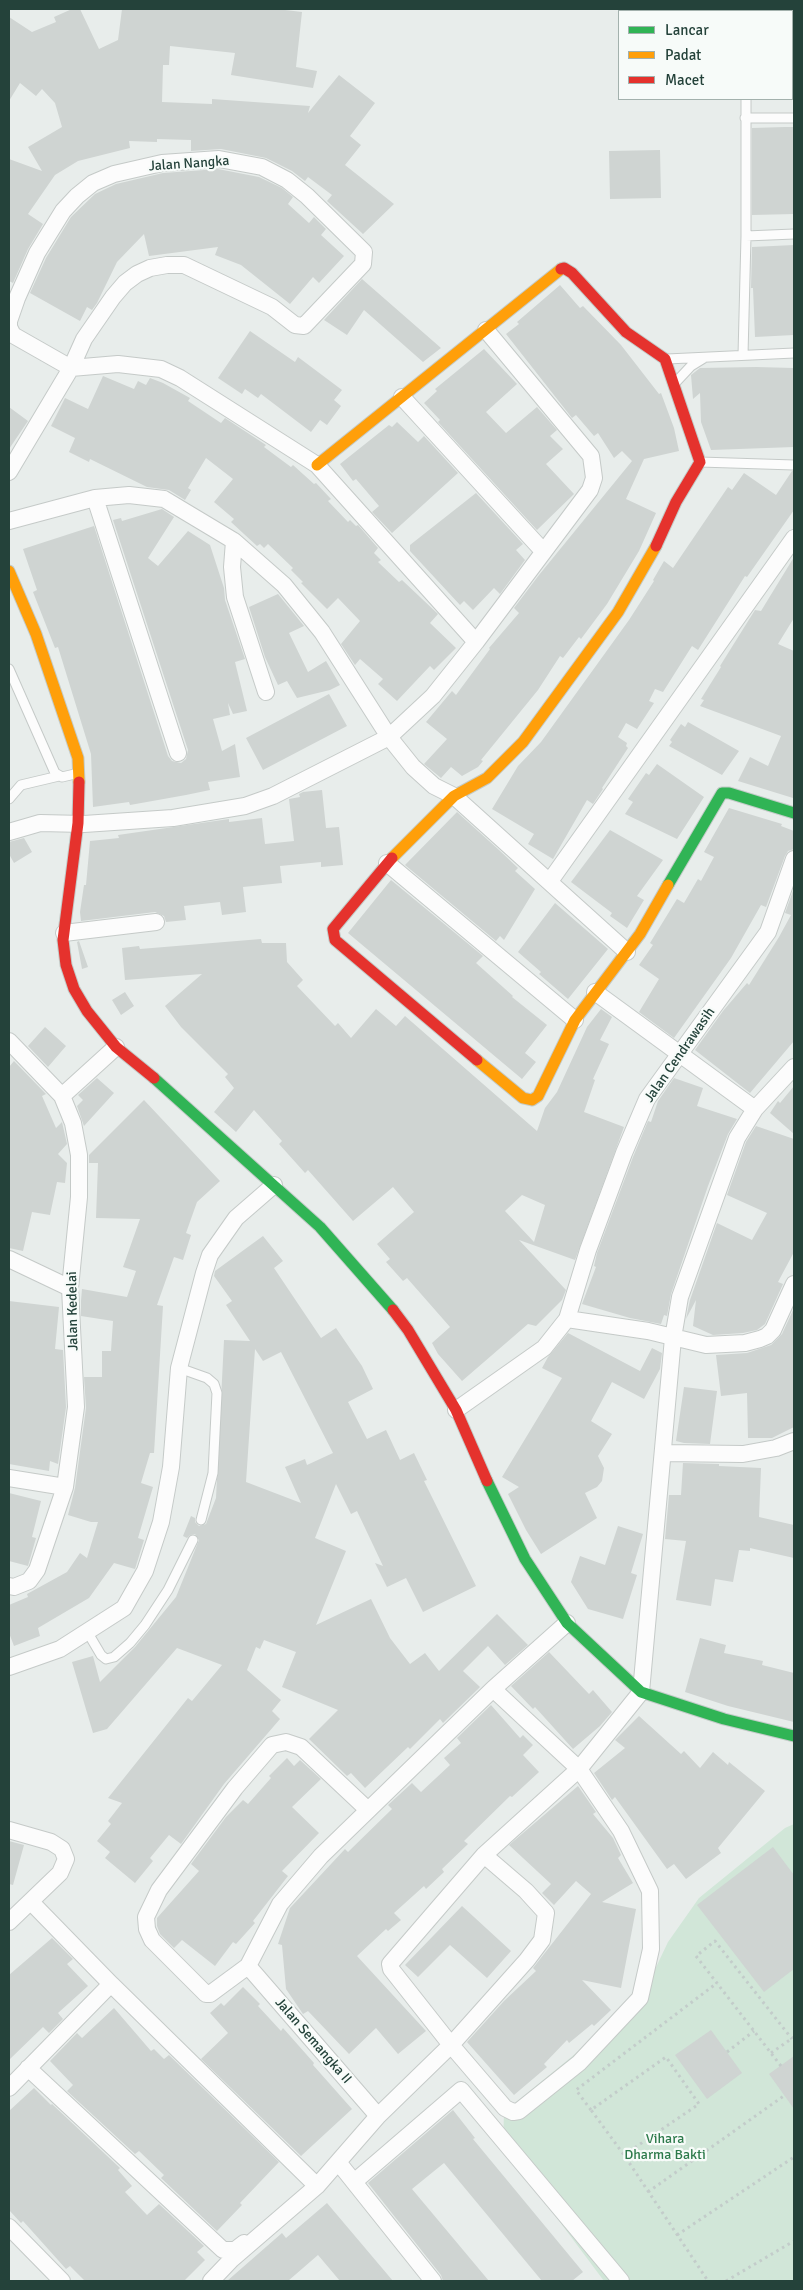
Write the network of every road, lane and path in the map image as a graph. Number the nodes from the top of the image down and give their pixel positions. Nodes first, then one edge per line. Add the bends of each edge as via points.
1 (746, 100) edge
2 (745, 118) junction
3 (794, 118) edge
4 (794, 234) edge
5 (746, 236) junction
6 (486, 330) junction
7 (794, 353) edge
8 (743, 355) junction
9 (706, 357) junction
10 (665, 359) junction
11 (70, 368) junction
12 (673, 385) junction
13 (402, 397) junction
14 (700, 462) junction
15 (317, 465) junction
16 (794, 465) edge
17 (9, 472) edge
18 (94, 498) junction
19 (9, 521) edge
20 (794, 538) edge
21 (234, 541) junction
22 (543, 550) junction
23 (9, 570) edge
24 (476, 642) junction
25 (9, 669) edge
26 (266, 692) dead end
27 (389, 737) junction
28 (178, 753) dead end
29 (79, 773) junction
30 (59, 776) junction
31 (454, 796) junction
32 (9, 799) edge
33 (794, 813) edge
34 (78, 823) junction
35 (9, 832) edge
36 (794, 859) edge
37 (387, 863) junction
38 (550, 881) junction
39 (156, 922) dead end
40 (64, 933) junction
41 (627, 952) junction
42 (595, 992) junction
43 (575, 1020) junction
44 (9, 1040) edge
45 (116, 1047) junction
46 (680, 1052) junction
47 (794, 1067) edge
48 (62, 1096) junction
49 (755, 1109) junction
50 (274, 1185) junction
51 (9, 1259) edge
52 (794, 1284) edge
53 (70, 1288) junction
54 (567, 1319) junction
55 (673, 1338) junction
56 (179, 1368) junction
57 (456, 1410) junction
58 (794, 1442) edge
59 (664, 1454) junction
60 (9, 1478) edge
61 (65, 1487) junction
62 (201, 1520) dead end
63 (193, 1540) dead end
64 (9, 1586) edge
65 (567, 1623) junction
66 (88, 1633) junction
67 (9, 1667) edge
68 (493, 1689) junction
69 (641, 1692) junction
70 (794, 1736) edge
71 (579, 1770) junction
72 (368, 1810) junction
73 (9, 1830) edge
74 (484, 1855) junction
75 (31, 1902) junction
76 (9, 1922) edge
77 (248, 1966) junction
78 (717, 1983) junction
79 (111, 1984) junction
80 (754, 2031) junction
81 (793, 2038) edge
82 (451, 2045) junction
83 (726, 2052) dead end
84 (771, 2053) junction
85 (781, 2066) dead end
86 (28, 2068) junction
87 (9, 2088) edge
88 (785, 2095) dead end
89 (590, 2110) junction
90 (378, 2116) junction
91 (624, 2155) junction
92 (794, 2157) edge
93 (338, 2162) junction
94 (313, 2181) junction
95 (354, 2182) junction
96 (648, 2192) junction
97 (9, 2227) edge
98 (677, 2235) junction
99 (794, 2240) edge
100 (62, 2281) edge
101 (211, 2281) edge
102 (433, 2281) edge
103 (621, 2281) edge
104 (708, 2281) edge
105 (726, 2281) edge

1 - 2 lane
2 - 3 lane
2 - 5 lane
4 - 5 lane
5 - 8 lane
6 - 10 street via 558,269 564,268 626,332
6 - 13 street
6 - 22 street via 591,456 594,466 590,490
7 - 8 lane
8 - 9 lane
9 - 10 lane
9 - 12 lane via 691,366
10 - 12 street
11 - 11 street, Jalan Nangka via 84,340 113,297 125,283 150,268 184,265 198,270 272,307 295,325 304,326 363,264 362,250 307,196 287,180 262,167 220,159 162,164 114,174 93,183 63,211 37,253 9,321 13,335
11 - 15 street via 118,364 161,369
11 - 17 street
12 - 14 street
13 - 15 street
13 - 22 street
14 - 16 lane
14 - 31 street via 676,502 651,557 618,612 529,734 486,778
15 - 24 street
18 - 19 street
18 - 21 street via 129,494 164,499
18 - 28 street
20 - 38 street
21 - 26 street via 235,597
21 - 27 street via 284,585 311,618
22 - 24 street
23 - 29 street via 70,729
24 - 27 street via 432,696
25 - 30 lane via 52,768
27 - 31 street via 413,767 434,786
27 - 34 street via 273,796 245,806 173,818
29 - 30 lane
29 - 34 street
30 - 32 lane via 21,785
31 - 37 street
31 - 38 street
33 - 41 street via 722,793
34 - 35 street via 40,823
34 - 40 street
36 - 46 street, Jalan Cendrawasih via 768,932
37 - 43 street
37 - 43 street via 334,926 333,937 523,1098 532,1100 538,1096
38 - 41 street
39 - 40 street
40 - 45 street via 66,965 74,989 86,1011
41 - 42 street
42 - 43 street
42 - 46 street
44 - 48 street, Jalan Kedelai
45 - 48 street
45 - 50 street
46 - 49 street
46 - 54 street, Jalan Cendrawasih via 647,1099 627,1146 588,1250
47 - 49 street
48 - 53 street, Jalan Kedelai via 73,1123 78,1155 79,1197
49 - 55 street via 737,1138 680,1297
50 - 56 street via 236,1218 210,1255
50 - 57 street via 320,1227 385,1299 408,1330
51 - 53 street
52 - 55 street via 773,1330 760,1340 723,1346
53 - 61 street, Jalan Kedelai via 76,1407
54 - 55 street
54 - 57 street via 544,1348
55 - 59 street
56 - 62 lane via 207,1378 217,1393 213,1473
56 - 66 street via 171,1467 154,1549 124,1608
57 - 65 street via 525,1559
58 - 59 street via 743,1454
59 - 69 street
60 - 61 street
61 - 64 street, Jalan Kedelai via 37,1570 30,1581
63 - 66 lane via 168,1590 145,1625 114,1657 106,1659 100,1655
65 - 68 street
65 - 69 street
66 - 67 street via 60,1649
68 - 71 street
68 - 72 street
69 - 70 street via 724,1719
69 - 71 street
71 - 74 street
71 - 82 street via 621,1831 650,1891 651,1949 640,1998 579,2064 519,2111 505,2108
72 - 77 street via 320,1856 280,1904
72 - 77 street via 301,1747 286,1742 272,1745 235,1788 159,1890 146,1917 152,1940 206,1994
73 - 75 street via 51,1842 62,1849 66,1859 60,1873
74 - 82 street via 390,1964
74 - 82 street via 546,1913 546,1924 542,1940 527,1960
75 - 76 street
75 - 79 street
77 - 90 street, Jalan Semangka II
78 - 80 path
78 - 81 path via 696,1956 714,1941
78 - 89 path via 576,2090
79 - 86 street
79 - 94 street
80 - 83 path
80 - 84 path
81 - 84 path
82 - 90 street
84 - 85 path
86 - 87 street
86 - 94 street via 223,2250 235,2250
88 - 96 path
89 - 91 path
89 - 91 path via 666,2057 699,2104
90 - 93 street
91 - 96 path
92 - 98 path
93 - 94 street
93 - 95 street
94 - 101 street
95 - 102 street
95 - 103 street via 461,2090
96 - 98 path
97 - 100 street
98 - 104 path
99 - 105 path

